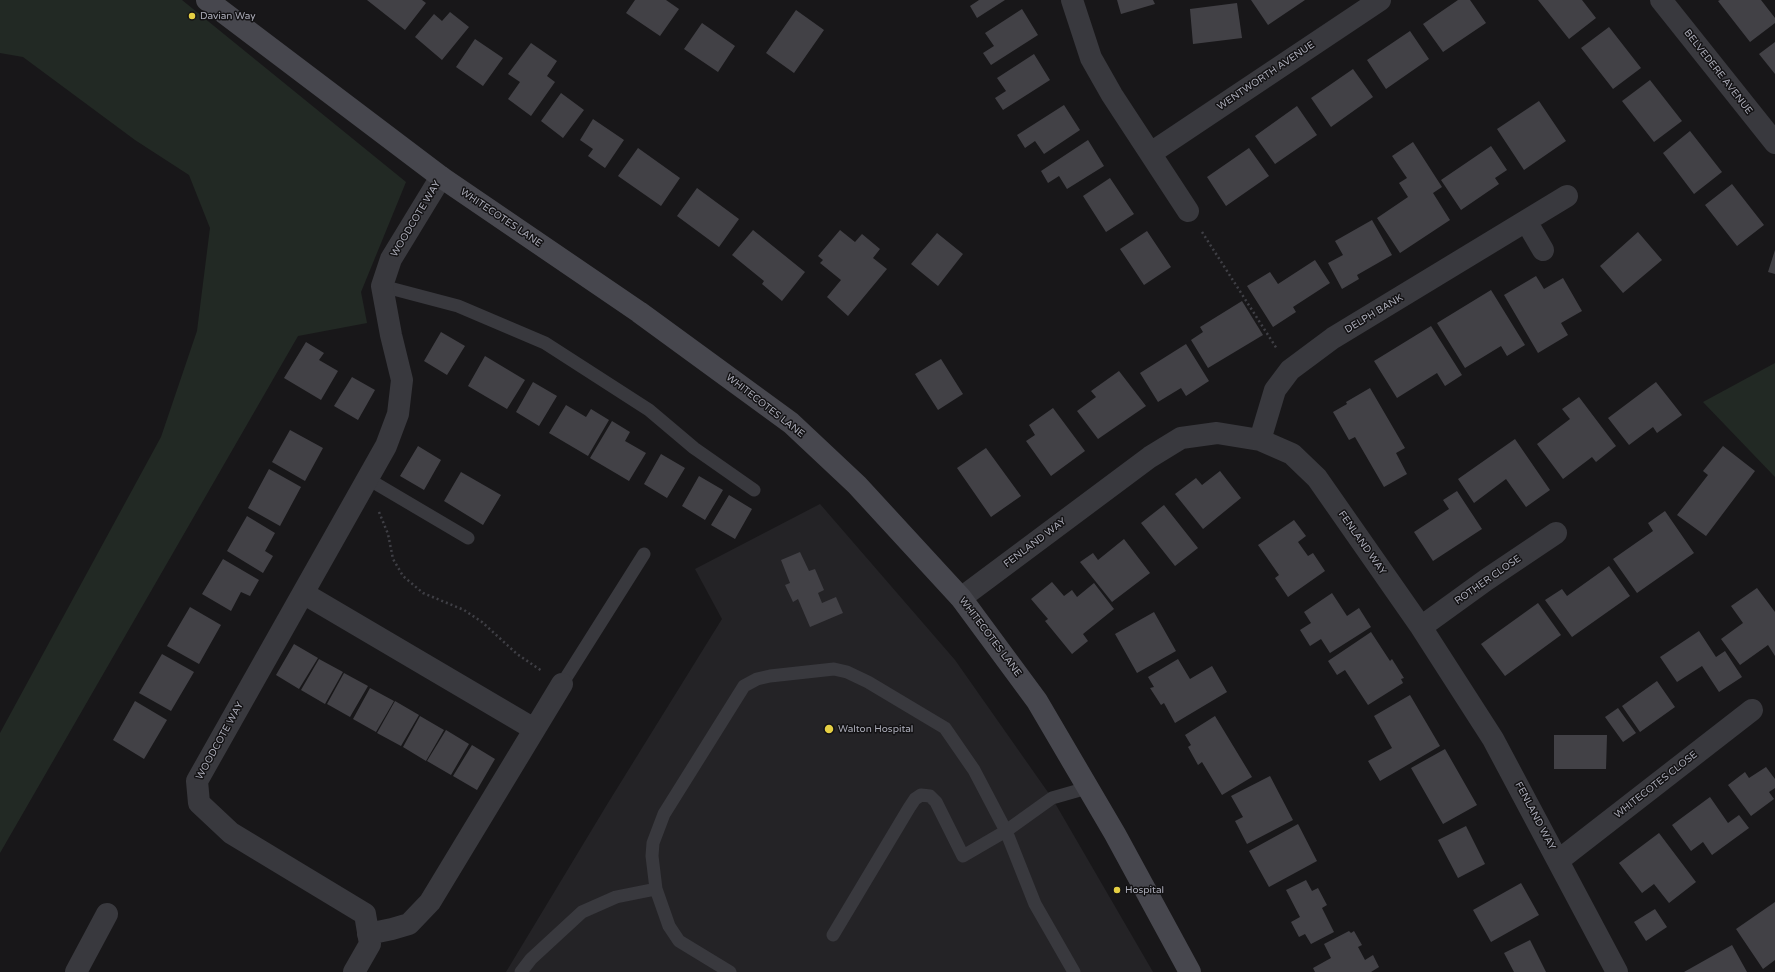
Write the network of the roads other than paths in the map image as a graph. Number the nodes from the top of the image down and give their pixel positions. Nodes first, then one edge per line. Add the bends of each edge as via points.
1 (207, 0) edge
2 (1072, 0) edge
3 (1380, 0) edge
4 (1661, 0) edge
5 (1775, 143) edge
6 (1151, 153) junction
7 (441, 177) junction
8 (1567, 196) dead end
9 (1188, 211) road end
10 (1526, 221) junction
11 (1543, 250) dead end
12 (382, 286) junction
13 (1260, 440) junction
14 (363, 487) junction
15 (754, 490) dead end
16 (1556, 533) dead end
17 (468, 538) dead end
18 (644, 554) dead end
19 (303, 593) junction
20 (961, 598) junction
21 (1421, 627) junction
22 (562, 684) joint
23 (1752, 710) dead end
24 (534, 729) junction
25 (1088, 788) junction
26 (1006, 831) junction
27 (1559, 860) junction
28 (656, 889) junction
29 (107, 914) dead end
30 (368, 934) junction
31 (833, 935) dead end
32 (76, 972) edge
33 (354, 972) edge
34 (521, 972) edge
35 (730, 972) edge
36 (1074, 972) edge
37 (1190, 972) edge
38 (1617, 972) edge

1 - 7 street, WHITECOTES LANE
2 - 6 street via 1091,58 1112,95
3 - 6 street, WENTWORTH AVENUE
4 - 5 street, BELVEDERE AVENUE
6 - 9 street
7 - 12 street, WOODCOTE WAY via 391,259
7 - 20 street, WHITECOTES LANE via 639,312 791,424 858,485
8 - 10 street, DELPH BANK
10 - 11 street
10 - 13 street, DELPH BANK via 1333,338 1290,370 1274,390
12 - 14 street, WOODCOTE WAY via 402,380 398,414 386,446
12 - 15 lane via 458,306 545,343 649,410 694,448
13 - 20 street, FENLAND WAY via 1217,433 1181,438 1150,457
13 - 21 street, FENLAND WAY via 1292,454 1317,478
14 - 17 lane
14 - 19 street, WOODCOTE WAY
16 - 21 street, ROTHER CLOSE
18 - 22 lane
19 - 24 street
19 - 30 street, WOODCOTE WAY via 197,781 198,803 231,833 365,914
20 - 25 street, WHITECOTES LANE via 1037,701
21 - 27 street, FENLAND WAY via 1493,739
22 - 24 street
23 - 27 street, WHITECOTES CLOSE
24 - 30 street via 430,902 408,924
25 - 26 lane via 1052,798
25 - 37 street, WHITECOTES LANE
26 - 28 lane via 974,770 945,728 868,682 834,668 770,676 744,686 664,814 653,843
26 - 31 lane via 963,856 936,802 930,796 921,795 914,799
26 - 36 lane via 1035,904
27 - 38 street, FENLAND WAY
28 - 34 lane via 616,897 582,912 531,959
28 - 35 lane via 669,926 679,941
29 - 32 street
30 - 33 street, WOODCOTE WAY via 370,944

